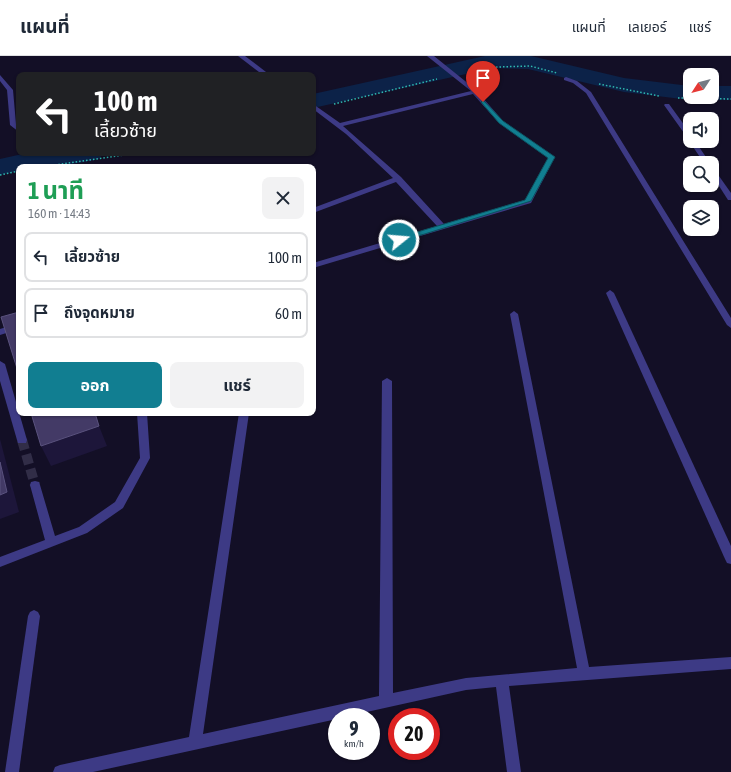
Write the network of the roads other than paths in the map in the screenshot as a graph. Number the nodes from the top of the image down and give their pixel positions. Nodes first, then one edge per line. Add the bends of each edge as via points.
1 (241, 56) edge
2 (430, 56) edge
3 (263, 72) edge
4 (0, 77) edge
5 (566, 79) dead end
6 (474, 91) junction
7 (667, 105) dead end
8 (316, 108) edge
9 (338, 125) junction
10 (16, 128) edge
11 (683, 128) edge
12 (398, 179) junction
13 (719, 180) edge
14 (731, 198) edge
15 (316, 210) edge
16 (442, 227) junction
17 (316, 265) edge
18 (610, 293) dead end
19 (514, 314) dead end
20 (731, 325) edge
21 (16, 327) edge
22 (0, 332) edge
23 (0, 364) edge
24 (387, 381) dead end
25 (142, 416) edge
26 (244, 416) edge
27 (22, 440) tunnel mouth
28 (36, 485) tunnel mouth
29 (51, 542) junction
30 (731, 559) edge
31 (0, 562) edge
32 (34, 616) dead end
33 (731, 663) edge
34 (584, 673) junction
35 (502, 680) junction
36 (386, 701) junction
37 (195, 742) junction
38 (12, 772) edge
39 (60, 772) edge
40 (514, 772) edge

1 - 3 street
2 - 6 street
4 - 10 street via 10,90 13,125
5 - 20 street via 588,92
6 - 9 street
6 - 16 street via 501,122 552,157 528,201
7 - 11 street
8 - 9 street
9 - 12 street
12 - 15 street
12 - 16 street
13 - 14 street
16 - 17 street
18 - 30 street
19 - 34 street
21 - 22 street
23 - 27 street
24 - 36 street
25 - 29 street via 145,458 118,506 83,530
26 - 37 street
28 - 29 street
29 - 31 street
32 - 38 street
33 - 34 street
34 - 35 street
35 - 36 street via 466,684
35 - 40 street
36 - 37 street
37 - 39 street

